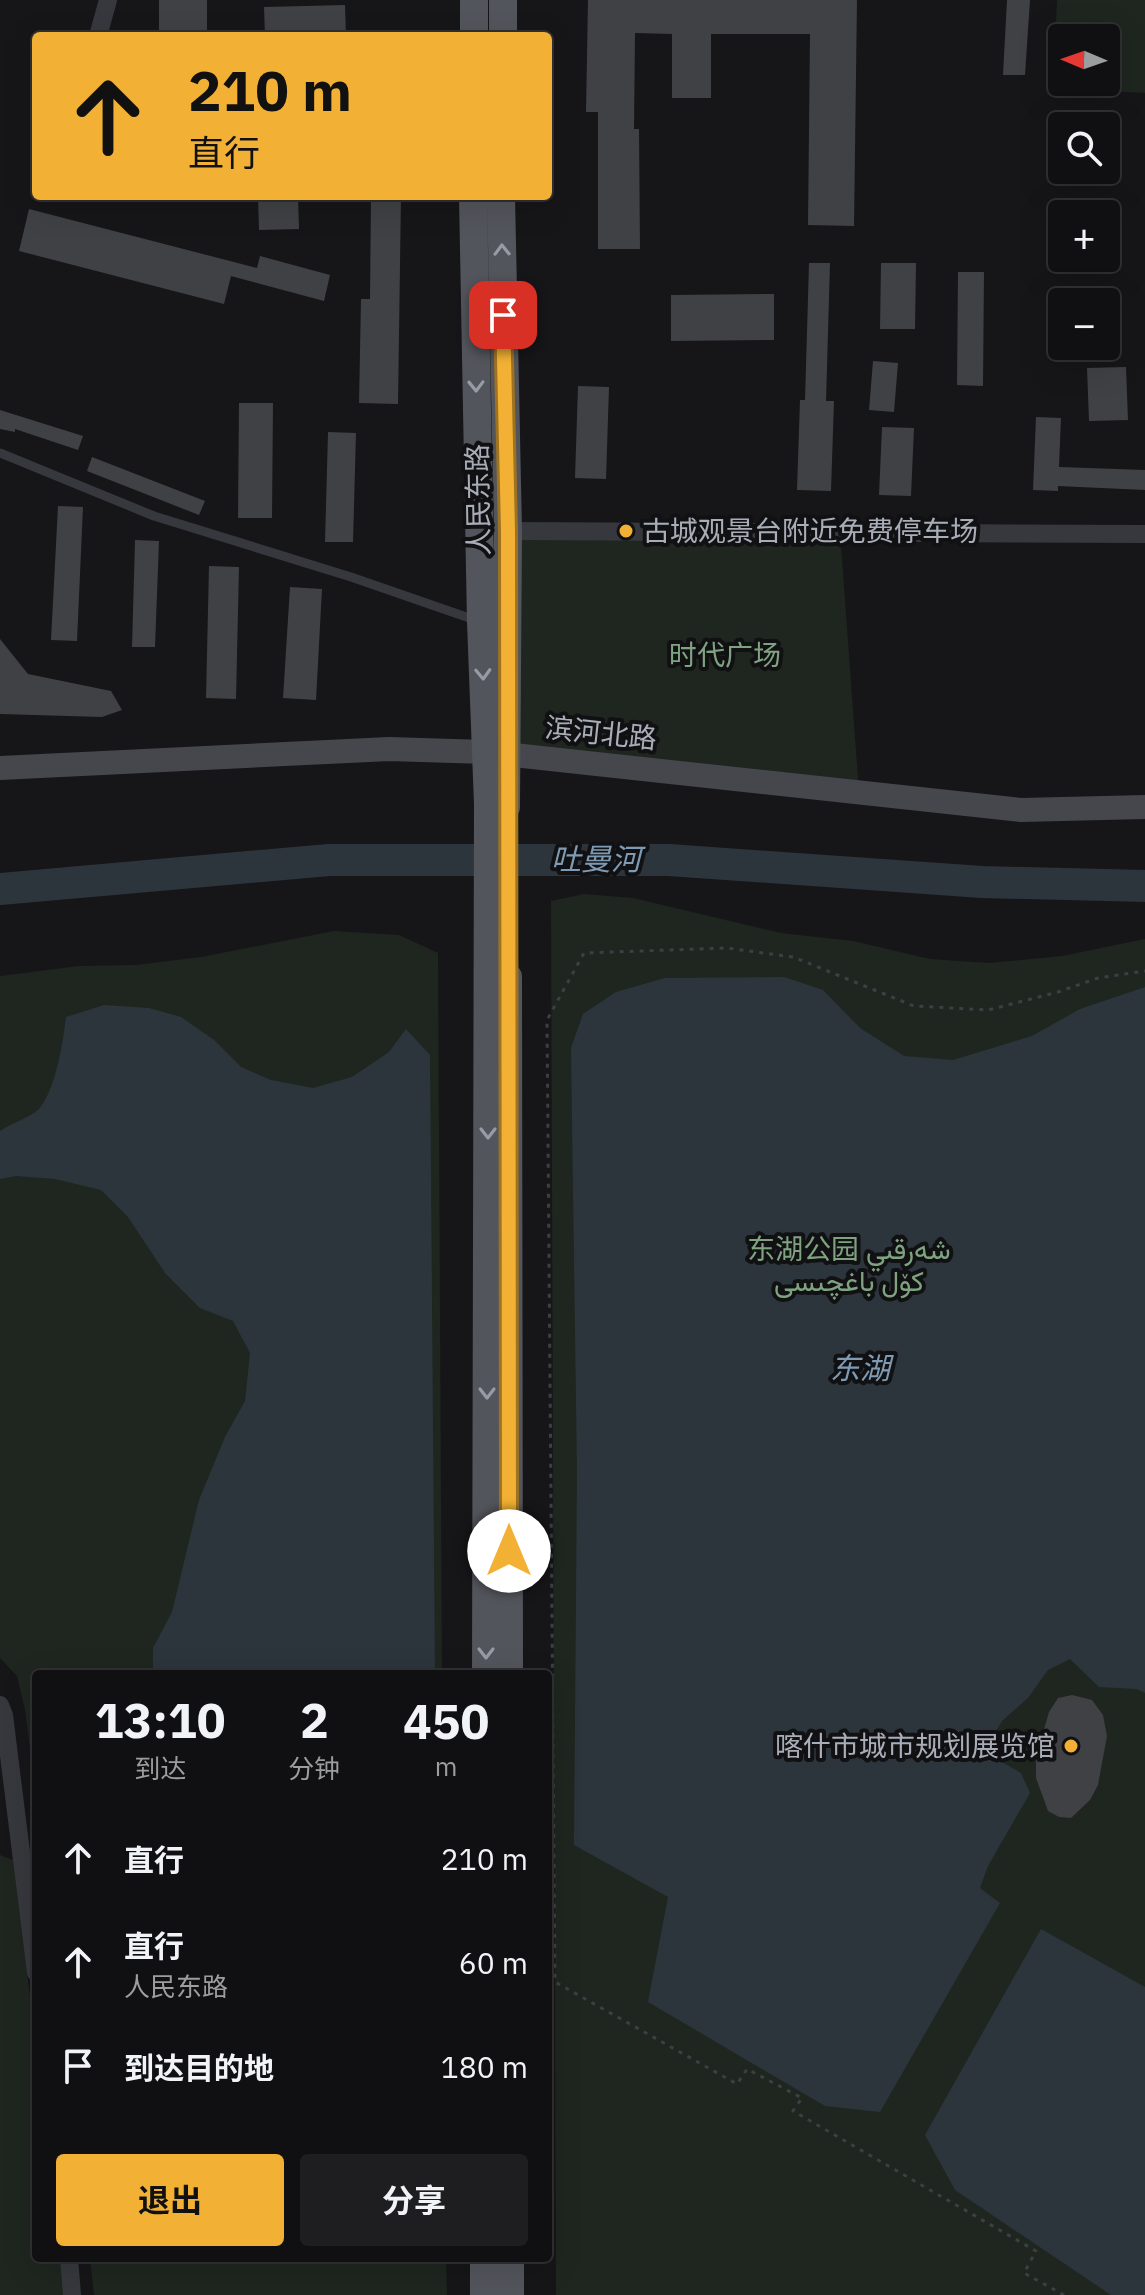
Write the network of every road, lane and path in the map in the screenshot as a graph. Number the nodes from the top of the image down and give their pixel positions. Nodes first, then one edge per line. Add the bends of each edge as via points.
1 (108, 0) edge
2 (474, 0) edge
3 (503, 0) edge
4 (99, 32) edge
5 (474, 32) edge
6 (503, 32) edge
7 (473, 200) edge
8 (501, 200) edge
9 (0, 453) edge
10 (508, 531) junction
11 (1145, 534) edge
12 (481, 622) junction
13 (496, 753) junction
14 (0, 768) edge
15 (1145, 807) edge
16 (498, 969) junction
17 (1145, 971) edge
18 (486, 1670) edge
19 (509, 1670) edge
20 (0, 1705) edge
21 (32, 1941) edge
22 (69, 2262) edge
23 (484, 2262) edge
24 (510, 2262) edge
25 (72, 2295) edge
26 (484, 2295) edge
27 (510, 2295) edge
28 (1064, 2295) edge

1 - 4 street
2 - 5 main road
3 - 6 main road
7 -> 12 main road, 人民东路
10 -> 8 main road, 人民东路
9 - 12 lane via 154,516
10 - 11 street
10 - 13 main road, 人民东路
12 -> 13 main road, 人民东路
13 - 14 main road, 滨河北路 via 389,749
13 - 15 main road, 滨河北路 via 1021,810
13 - 16 main road, 人民东路
16 -> 18 main road
16 - 19 main road
17 - 28 path via 1098,978 988,1010 914,1006 793,957 727,948 584,953 547,1020 555,1982 737,2084 747,2069 802,2098 793,2111 1036,2251 1024,2273
20 - 21 street
22 - 25 street
23 - 26 main road
24 - 27 main road

